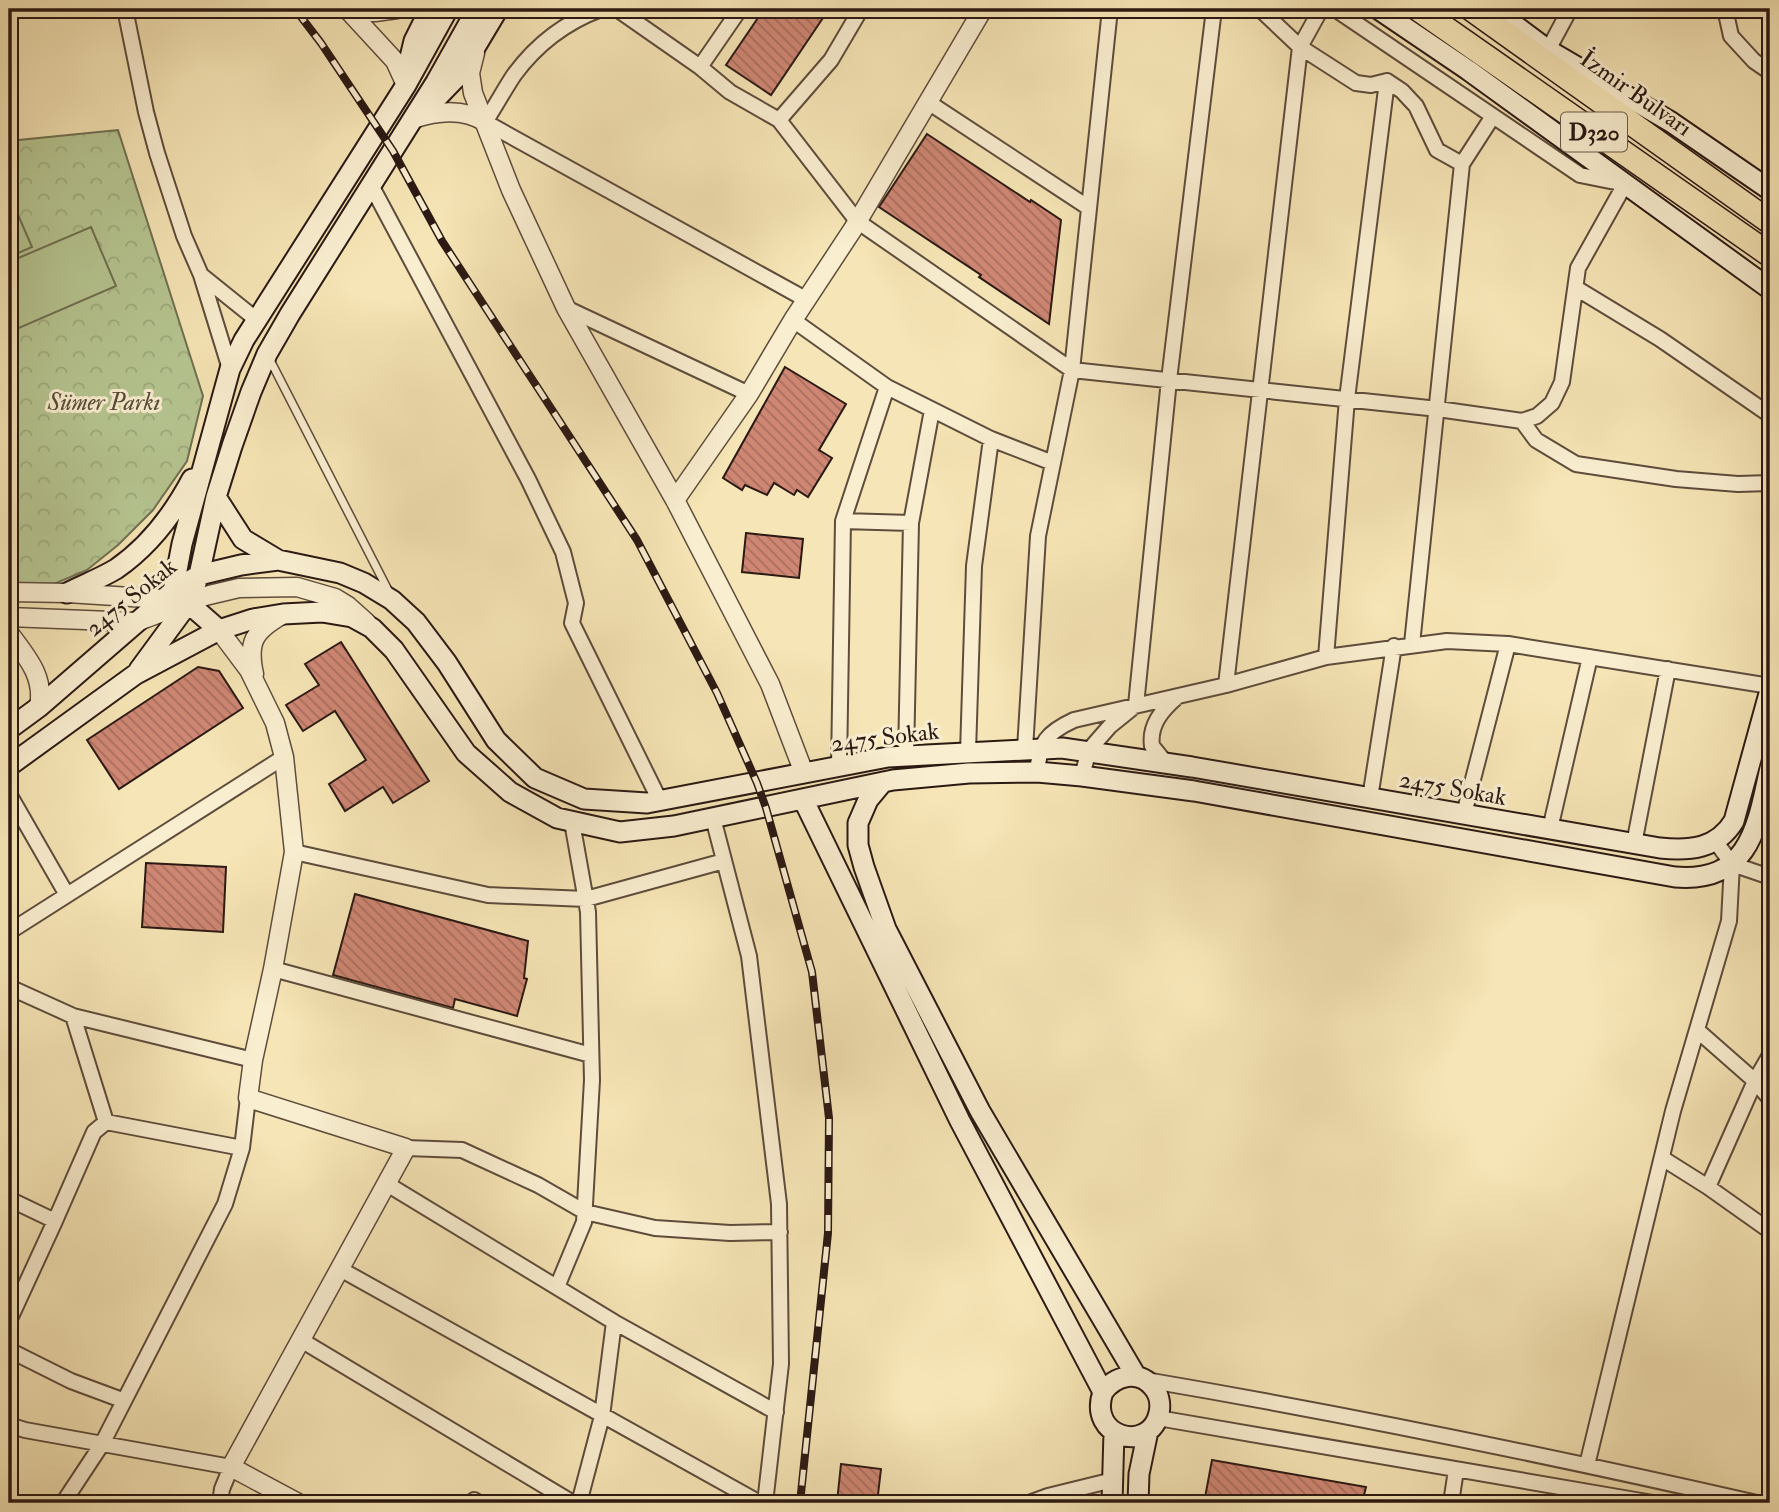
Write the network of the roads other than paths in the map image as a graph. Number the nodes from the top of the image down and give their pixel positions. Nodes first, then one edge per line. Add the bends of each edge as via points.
1 (125, 9) edge
2 (397, 9) edge
3 (430, 9) edge
4 (448, 9) edge
5 (477, 9) edge
6 (498, 9) edge
7 (601, 9) edge
8 (617, 9) edge
9 (740, 9) edge
10 (861, 9) edge
11 (983, 9) edge
12 (1110, 9) edge
13 (1214, 9) edge
14 (1252, 9) edge
15 (1321, 9) edge
16 (1335, 9) edge
17 (1378, 9) edge
18 (1418, 9) edge
19 (1471, 9) edge
20 (1493, 9) edge
21 (1570, 9) edge
22 (1725, 9) edge
23 (348, 10) edge
24 (480, 41) junction
25 (1300, 47) junction
26 (1548, 50) junction
27 (700, 67) junction
28 (1770, 72) edge
29 (1387, 81) junction
30 (406, 85) junction
31 (928, 102) junction
32 (1493, 116) junction
33 (413, 119) junction
34 (779, 120) junction
35 (485, 122) junction
36 (1462, 164) junction
37 (1625, 184) junction
38 (371, 185) junction
39 (1770, 191) edge
40 (1089, 208) junction
41 (858, 221) junction
42 (1770, 222) edge
43 (1770, 255) edge
44 (201, 275) junction
45 (1576, 288) junction
46 (1770, 289) edge
47 (807, 300) junction
48 (566, 308) junction
49 (257, 320) junction
50 (793, 320) junction
51 (267, 354) junction
52 (230, 369) junction
53 (1072, 370) junction
54 (1169, 380) junction
55 (887, 387) junction
56 (1259, 389) junction
57 (749, 394) junction
58 (1347, 399) junction
59 (1438, 409) junction
60 (932, 410) junction
61 (1770, 415) edge
62 (1522, 421) junction
63 (990, 439) junction
64 (207, 450) junction
65 (1053, 463) junction
66 (1770, 483) edge
67 (216, 497) junction
68 (675, 500) junction
69 (843, 521) junction
70 (911, 523) junction
71 (278, 560) junction
72 (199, 575) junction
73 (9, 593) edge
74 (67, 593) junction
75 (175, 597) junction
76 (392, 600) junction
77 (283, 614) junction
78 (9, 617) edge
79 (136, 622) junction
80 (372, 628) junction
81 (219, 630) junction
82 (9, 634) edge
83 (1412, 644) junction
84 (1508, 644) junction
85 (1394, 646) junction
86 (1325, 657) junction
87 (1590, 657) junction
88 (1668, 669) junction
89 (136, 674) junction
90 (255, 681) junction
91 (1226, 685) junction
92 (1770, 688) edge
93 (1180, 695) junction
94 (1136, 705) junction
95 (39, 707) junction
96 (9, 729) edge
97 (1032, 748) junction
98 (1088, 750) junction
99 (968, 752) junction
100 (906, 755) junction
101 (284, 757) junction
102 (1165, 762) junction
103 (9, 766) edge
104 (839, 766) junction
105 (1770, 768) edge
106 (1037, 772) junction
107 (804, 773) junction
108 (1082, 776) junction
109 (883, 782) junction
110 (9, 794) edge
111 (1370, 798) junction
112 (803, 799) junction
113 (660, 801) junction
114 (1464, 814) junction
115 (713, 818) junction
116 (572, 822) junction
117 (1550, 829) junction
118 (1716, 842) junction
119 (1634, 844) junction
120 (294, 852) junction
121 (724, 861) junction
122 (1732, 864) junction
123 (1770, 877) edge
124 (67, 895) junction
125 (586, 899) junction
126 (9, 932) edge
127 (273, 969) junction
128 (10, 992) edge
129 (73, 1016) junction
130 (1697, 1030) junction
131 (592, 1055) junction
132 (1770, 1055) edge
133 (253, 1060) junction
134 (1755, 1081) junction
135 (248, 1098) junction
136 (1770, 1099) edge
137 (106, 1122) junction
138 (242, 1148) junction
139 (406, 1148) junction
140 (1662, 1158) junction
141 (387, 1184) junction
142 (1708, 1187) junction
143 (9, 1199) edge
144 (584, 1212) junction
145 (55, 1221) junction
146 (1770, 1231) edge
147 (780, 1232) junction
148 (340, 1269) junction
149 (557, 1287) junction
150 (9, 1321) edge
151 (614, 1322) junction
152 (301, 1340) junction
153 (9, 1350) edge
154 (1141, 1378) junction
155 (1103, 1392) junction
156 (122, 1400) junction
157 (776, 1412) junction
158 (602, 1416) junction
159 (1153, 1424) junction
160 (9, 1425) edge
161 (1114, 1432) junction
162 (102, 1444) junction
163 (1587, 1465) junction
164 (231, 1467) junction
165 (1456, 1470) junction
166 (1113, 1480) junction
167 (63, 1503) edge
168 (220, 1503) edge
169 (298, 1503) edge
170 (473, 1503) edge
171 (479, 1503) edge
172 (573, 1503) edge
173 (579, 1503) edge
174 (763, 1503) edge
175 (1029, 1503) edge
176 (1112, 1503) edge
177 (1138, 1503) edge
178 (1451, 1503) edge
179 (1653, 1503) edge
180 (1757, 1503) edge

1 - 44 street via 157,153
2 - 23 street
3 - 30 main road via 410,52
4 - 30 main road
5 - 33 main road
6 - 24 main road
7 - 35 street via 571,21 540,46 514,75
8 - 27 street
9 - 27 street
10 - 34 street via 831,60
11 - 31 street
12 - 40 street
13 - 54 street
14 - 25 street via 1262,11
15 - 25 street
16 - 32 street
17 - 37 main road
18 - 43 main road, D320
19 - 42 main road, İzmir Bulvarı / D320
20 - 26 main road
21 - 26 street
22 - 28 street via 1731,36
23 - 30 street via 395,61
24 - 33 main road via 450,87
24 - 35 street via 471,79
25 - 29 street via 1356,83
25 - 56 street
26 - 39 main road via 1671,122
27 - 34 street via 730,92
29 - 36 street via 1416,106 1437,150
29 - 58 street
30 - 49 main road
31 - 40 street
31 - 41 street
32 - 36 street
32 - 37 street via 1580,175
33 - 35 street via 458,113
33 - 38 main road
34 - 41 street
35 - 47 street
35 - 48 street
36 - 59 street
37 - 45 street via 1578,268
37 - 46 main road
38 - 51 main road
38 - 113 street via 563,552 576,603 572,623
40 - 53 street
41 - 47 street
41 - 53 street
44 - 49 street
44 - 52 street
45 - 61 street
45 - 62 street via 1562,382 1552,403
47 - 50 street
48 - 57 street
48 - 68 street
49 - 52 main road
50 - 55 street
50 - 57 street
51 - 67 main road
51 - 76 lane
52 - 64 main road
53 - 54 street
53 - 65 street
54 - 56 street
54 - 94 street
55 - 60 street
55 - 69 street
56 - 58 street
56 - 91 street
57 - 68 street
58 - 59 street
58 - 86 street
59 - 62 street
59 - 83 street
60 - 63 street
60 - 70 street
62 - 66 street via 1536,440 1576,464 1676,479
63 - 65 street
63 - 99 street via 974,566
64 - 74 main road via 167,520 139,551
64 - 75 main road via 182,544
65 - 97 street via 1038,536
67 - 71 main road via 243,539
67 - 72 main road
68 - 107 street via 770,684
69 - 70 street
69 - 104 street
70 - 100 street
71 - 72 main road, 2475 Sokak
71 - 76 main road, 2475 Sokak via 340,573
72 - 75 main road, 2475 Sokak
73 - 74 street
74 - 75 street
75 - 79 main road, 2475 Sokak
75 - 80 street via 239,588 310,589 348,606
75 - 81 main road
75 - 89 main road
76 - 113 main road, 2475 Sokak via 416,622 447,663 496,740 535,778 584,799
77 - 80 main road, 2475 Sokak via 322,612 352,617
77 - 81 main road, 2475 Sokak
77 - 90 street via 254,638
78 - 79 street
79 - 95 main road, 2475 Sokak
80 - 116 main road, 2475 Sokak via 394,650 466,752 510,792
81 - 89 main road, 2475 Sokak
81 - 90 street
82 - 95 street via 39,681
83 - 84 street
83 - 85 street
84 - 87 street
84 - 114 street
85 - 86 street
85 - 111 street
86 - 91 street
87 - 88 street
87 - 117 street
88 - 92 street
88 - 119 street
89 - 103 main road
90 - 101 street via 275,723
91 - 93 street
92 - 118 main road via 1737,812
93 - 94 street
93 - 102 street via 1152,731 1152,746
94 - 97 street via 1074,720
94 - 98 street
95 - 96 main road, 2475 Sokak
97 - 98 main road, 2475 Sokak
97 - 99 main road, 2475 Sokak
97 - 106 street
98 - 102 main road, 2475 Sokak
98 - 108 street
99 - 100 main road, 2475 Sokak
100 - 104 main road, 2475 Sokak
101 - 120 street
101 - 124 street
102 - 111 main road, 2475 Sokak
104 - 107 main road, 2475 Sokak
105 - 122 main road via 1755,830
106 - 108 main road, 2475 Sokak
106 - 109 main road, 2475 Sokak
107 - 113 main road, 2475 Sokak
108 - 122 main road, 2475 Sokak via 1675,877 1704,876
109 - 112 main road, 2475 Sokak
109 - 154 main road via 858,823 858,845 886,929 979,1111
110 - 124 street
111 - 114 main road, 2475 Sokak
112 - 115 main road, 2475 Sokak
112 - 155 main road via 960,1121
114 - 117 main road, 2475 Sokak
115 - 116 main road, 2475 Sokak via 620,832
115 - 121 street
116 - 125 street
117 - 119 main road, 2475 Sokak
118 - 119 main road, 2475 Sokak via 1681,849
118 - 122 street
120 - 125 street via 488,895
120 - 127 street
121 - 125 street
121 - 147 street via 749,956
122 - 123 street
122 - 130 street via 1729,922
124 - 126 street
125 - 131 street
127 - 131 street
127 - 133 street
128 - 129 street
129 - 133 street
129 - 137 street
130 - 134 street
130 - 140 street
131 - 144 street
132 - 134 street
133 - 135 street
134 - 136 street
134 - 142 street
135 - 138 street
135 - 139 street
137 - 138 street
137 - 145 street via 94,1132
138 - 156 street via 213,1229
139 - 141 street
139 - 144 street via 463,1150
140 - 142 street
140 - 163 street
141 - 148 street
141 - 149 street
142 - 146 street
143 - 145 street
144 - 147 street via 655,1228
144 - 149 street
145 - 150 street
147 - 157 street via 781,1364
148 - 152 street
148 - 158 street
149 - 151 street
151 - 157 street
151 - 158 street
152 - 164 street
152 - 172 street
153 - 156 street
154 - 155 main road via 1117,1379
154 - 159 main road via 1158,1395 1160,1405
154 - 163 street
155 - 161 main road via 1100,1412
156 - 162 street
157 - 174 street
158 - 173 street
158 - 174 street
159 - 161 main road via 1139,1435
159 - 165 street
159 - 177 main road via 1139,1474
160 - 162 street
161 - 166 main road
162 - 164 street
162 - 167 street
163 - 180 street
164 - 168 street
164 - 169 street
165 - 178 street
165 - 179 street
166 - 175 street
166 - 176 main road
170 - 171 street

